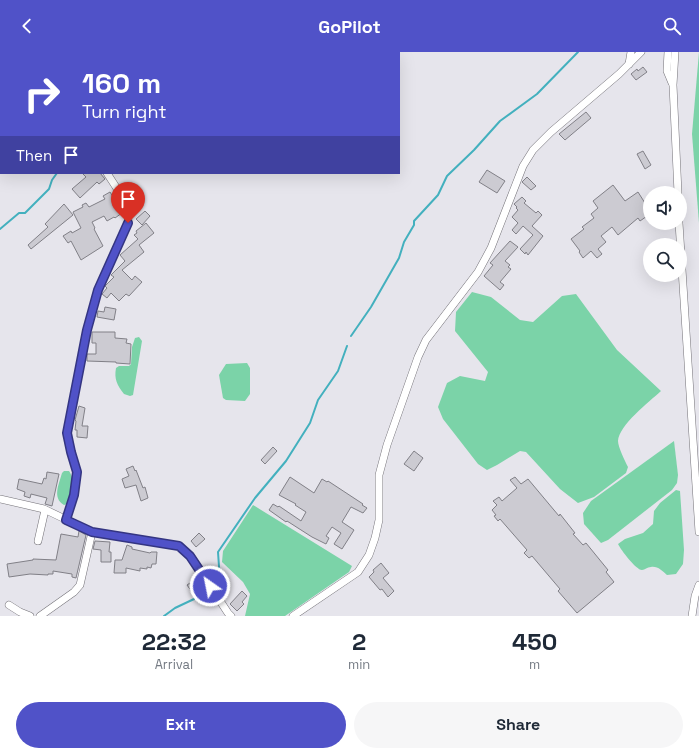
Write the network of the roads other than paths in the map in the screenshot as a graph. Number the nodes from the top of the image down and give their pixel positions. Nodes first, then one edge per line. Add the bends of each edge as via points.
1 (631, 52) edge
2 (641, 52) edge
3 (668, 52) edge
4 (675, 52) edge
5 (629, 64) junction
6 (673, 85) junction
7 (108, 174) edge
8 (678, 186) edge
9 (679, 230) edge
10 (0, 499) edge
11 (45, 510) junction
12 (66, 520) junction
13 (92, 532) junction
14 (699, 532) edge
15 (38, 541) dead end
16 (699, 585) edge
17 (9, 605) dead end
18 (228, 615) edge
19 (30, 616) edge
20 (40, 616) edge
21 (293, 616) edge
22 (692, 616) edge

1 - 5 street
2 - 5 street
3 - 6 street via 667,71
4 - 6 street
5 - 21 street via 551,132 533,150 523,166 491,248 478,272 426,340 418,357 379,475 379,520 369,556 358,572
6 - 8 street
7 - 12 street via 129,216 98,290 87,330 67,433 77,472 74,495
9 - 14 street
10 - 11 street
11 - 12 street
11 - 15 street
12 - 13 street
13 - 18 street via 179,546 190,556
13 - 20 street via 80,585
16 - 22 street
17 - 19 street

